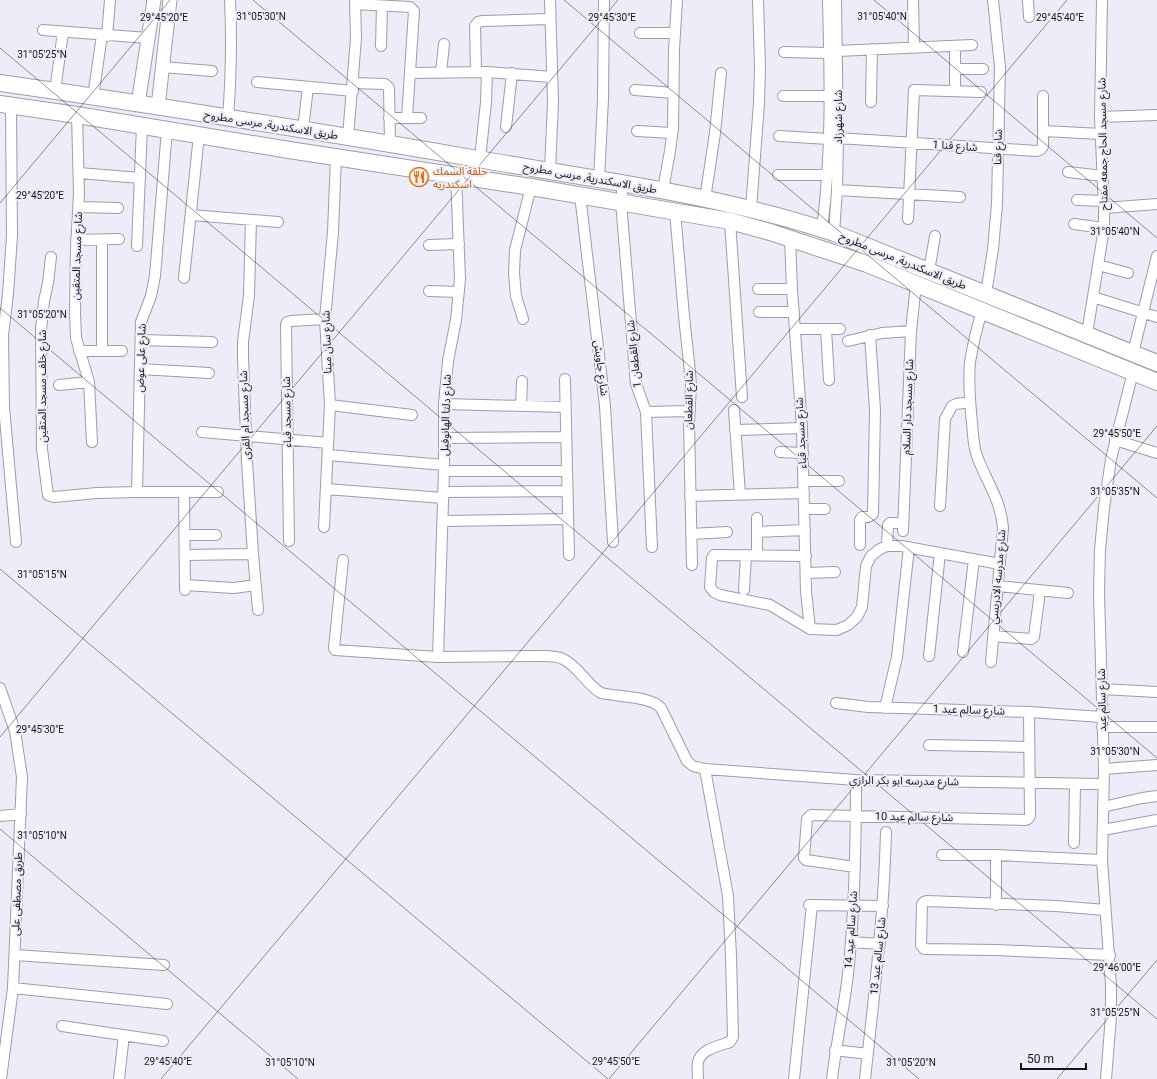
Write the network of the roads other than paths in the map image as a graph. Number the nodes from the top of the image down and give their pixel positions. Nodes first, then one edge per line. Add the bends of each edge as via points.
1 (110, 0) edge
2 (154, 0) edge
3 (170, 0) edge
4 (230, 0) edge
5 (550, 0) edge
6 (604, 0) edge
7 (677, 0) edge
8 (758, 0) edge
9 (828, 0) edge
10 (836, 0) edge
11 (912, 0) edge
12 (993, 0) edge
13 (1028, 0) edge
14 (1102, 0) edge
15 (355, 2) edge
16 (382, 6) junction
17 (1029, 17) dead end
18 (550, 19) junction
19 (43, 30) dead end
20 (63, 32) junction
21 (640, 33) dead end
22 (675, 34) junction
23 (104, 36) junction
24 (148, 38) junction
25 (444, 44) dead end
26 (972, 45) dead end
27 (381, 46) dead end
28 (954, 46) junction
29 (914, 48) junction
30 (872, 50) junction
31 (784, 52) dead end
32 (833, 52) junction
33 (162, 67) junction
34 (983, 68) dead end
35 (955, 69) junction
36 (212, 71) dead end
37 (476, 71) junction
38 (487, 72) junction
39 (410, 73) junction
40 (441, 73) junction
41 (512, 73) junction
42 (721, 73) dead end
43 (552, 76) junction
44 (257, 82) dead end
45 (0, 83) edge
46 (308, 86) junction
47 (353, 87) junction
48 (635, 90) dead end
49 (55, 91) junction
50 (955, 91) junction
51 (981, 92) dead end
52 (673, 93) junction
53 (783, 96) dead end
54 (829, 96) junction
55 (1043, 96) dead end
56 (93, 97) junction
57 (871, 102) dead end
58 (138, 104) junction
59 (5, 105) edge
60 (158, 107) junction
61 (78, 115) junction
62 (1157, 115) edge
63 (1100, 117) junction
64 (228, 118) junction
65 (389, 118) junction
66 (407, 118) junction
67 (421, 118) dead end
68 (142, 126) junction
69 (506, 127) dead end
70 (297, 128) junction
71 (168, 130) junction
72 (637, 131) dead end
73 (1044, 131) junction
74 (672, 133) junction
75 (1101, 134) junction
76 (199, 135) junction
77 (779, 136) dead end
78 (348, 137) junction
79 (834, 138) junction
80 (912, 143) junction
81 (390, 144) junction
82 (997, 148) junction
83 (289, 150) junction
84 (336, 157) junction
85 (480, 159) junction
86 (550, 171) junction
87 (1068, 172) dead end
88 (79, 173) junction
89 (778, 174) dead end
90 (828, 174) junction
91 (456, 175) junction
92 (1103, 176) junction
93 (140, 178) junction
94 (599, 180) junction
95 (623, 184) junction
96 (531, 187) junction
97 (663, 190) junction
98 (837, 190) junction
99 (909, 194) junction
100 (580, 195) junction
101 (960, 197) dead end
102 (705, 199) junction
103 (1077, 200) dead end
104 (621, 202) junction
105 (1157, 204) edge
106 (1104, 205) junction
107 (79, 207) junction
108 (118, 208) dead end
109 (751, 209) junction
110 (675, 211) junction
111 (191, 215) junction
112 (908, 218) dead end
113 (251, 220) junction
114 (730, 221) junction
115 (278, 222) dead end
116 (1074, 224) dead end
117 (1104, 228) junction
118 (828, 231) junction
119 (935, 236) dead end
120 (790, 238) junction
121 (76, 240) junction
122 (102, 240) junction
123 (118, 240) dead end
124 (459, 244) junction
125 (429, 245) dead end
126 (137, 246) dead end
127 (1157, 256) edge
128 (51, 257) dead end
129 (1098, 265) junction
130 (929, 271) junction
131 (1128, 273) dead end
132 (184, 278) dead end
133 (916, 284) junction
134 (792, 289) junction
135 (758, 290) dead end
136 (429, 291) dead end
137 (459, 292) junction
138 (986, 294) junction
139 (4, 298) edge
140 (1093, 298) junction
141 (982, 311) junction
142 (758, 312) dead end
143 (794, 312) junction
144 (1142, 312) junction
145 (1157, 317) edge
146 (325, 319) junction
147 (523, 319) dead end
148 (795, 329) junction
149 (826, 329) junction
150 (840, 329) dead end
151 (911, 331) junction
152 (1087, 334) junction
153 (2, 335) edge
154 (870, 335) junction
155 (141, 340) junction
156 (848, 341) dead end
157 (212, 342) dead end
158 (79, 350) junction
159 (102, 351) junction
160 (122, 351) dead end
161 (1133, 353) junction
162 (1157, 363) edge
163 (140, 370) junction
164 (1133, 372) junction
165 (209, 373) dead end
166 (565, 379) dead end
167 (522, 380) dead end
168 (829, 380) dead end
169 (89, 382) junction
170 (1157, 382) edge
171 (59, 385) dead end
172 (742, 397) dead end
173 (970, 402) junction
174 (444, 404) junction
175 (330, 405) junction
176 (2, 406) edge
177 (521, 406) junction
178 (565, 407) junction
179 (734, 410) dead end
180 (690, 411) junction
181 (646, 412) junction
182 (412, 415) dead end
183 (802, 428) junction
184 (735, 430) junction
185 (202, 432) dead end
186 (246, 436) junction
187 (444, 438) junction
188 (565, 438) junction
189 (288, 440) junction
190 (1115, 440) junction
191 (92, 442) dead end
192 (328, 443) junction
193 (780, 452) dead end
194 (803, 453) junction
195 (1157, 453) edge
196 (328, 455) junction
197 (444, 468) junction
198 (566, 471) junction
199 (804, 480) junction
200 (839, 481) dead end
201 (326, 489) junction
202 (567, 491) junction
203 (137, 492) junction
204 (184, 492) junction
205 (218, 492) dead end
206 (804, 493) junction
207 (740, 494) junction
208 (443, 495) junction
209 (690, 496) junction
210 (940, 506) dead end
211 (804, 509) junction
212 (825, 509) dead end
213 (757, 518) dead end
214 (568, 519) junction
215 (442, 521) junction
216 (324, 527) dead end
217 (805, 530) junction
218 (727, 532) dead end
219 (757, 532) junction
220 (691, 534) junction
221 (184, 535) junction
222 (216, 535) dead end
223 (289, 541) dead end
224 (16, 542) dead end
225 (614, 542) dead end
226 (860, 545) dead end
227 (887, 546) junction
228 (652, 547) dead end
229 (909, 547) junction
230 (940, 553) junction
231 (253, 554) junction
232 (185, 555) junction
233 (569, 555) dead end
234 (746, 555) junction
235 (757, 555) junction
236 (806, 556) junction
237 (974, 559) junction
238 (343, 560) dead end
239 (1000, 564) junction
240 (692, 565) dead end
241 (834, 572) dead end
242 (806, 573) junction
243 (256, 585) junction
244 (998, 586) junction
245 (744, 590) dead end
246 (1040, 591) junction
247 (1068, 594) dead end
248 (258, 610) dead end
249 (810, 629) junction
250 (993, 636) junction
251 (963, 652) dead end
252 (929, 656) dead end
253 (438, 657) junction
254 (991, 662) dead end
255 (0, 688) edge
256 (1102, 689) junction
257 (1157, 692) edge
258 (836, 703) dead end
259 (885, 708) junction
260 (1029, 712) junction
261 (1102, 722) junction
262 (1157, 727) edge
263 (929, 745) dead end
264 (1029, 747) junction
265 (1157, 765) edge
266 (705, 768) junction
267 (1104, 769) junction
268 (856, 780) junction
269 (1030, 783) junction
270 (1075, 784) junction
271 (1103, 784) junction
272 (1157, 796) edge
273 (1103, 807) junction
274 (21, 814) junction
275 (0, 816) edge
276 (856, 816) junction
277 (1157, 820) edge
278 (1103, 830) junction
279 (886, 832) dead end
280 (1074, 843) dead end
281 (942, 855) dead end
282 (996, 855) junction
283 (1102, 860) junction
284 (855, 867) junction
285 (996, 905) junction
286 (853, 906) junction
287 (883, 906) junction
288 (1105, 910) junction
289 (851, 942) junction
290 (880, 944) junction
291 (15, 955) junction
292 (1110, 955) junction
293 (164, 965) dead end
294 (13, 988) junction
295 (167, 1004) dead end
296 (0, 1009) edge
297 (11, 1011) junction
298 (62, 1026) dead end
299 (124, 1035) junction
300 (163, 1041) dead end
301 (835, 1050) junction
302 (868, 1054) junction
303 (1, 1079) edge
304 (119, 1079) edge
305 (698, 1079) edge
306 (794, 1079) edge
307 (832, 1079) edge
308 (865, 1079) edge
309 (1106, 1079) edge

1 - 23 street
2 - 24 street
3 - 33 street
4 - 64 street
5 - 18 street
6 - 94 street
7 - 22 street
8 - 109 street via 759,103
9 - 32 street, شارع شهرزاد
10 - 32 street, شارع شهرزاد
11 - 29 street
12 - 82 street, شارع قنا via 1000,67
13 - 17 street
14 - 63 street, شارع مسجد الحاج جمعه مفتاح
15 - 16 street
15 - 47 street
16 - 27 street
16 - 39 street via 410,7 414,11
18 - 37 street via 478,22 474,31
18 - 43 street
19 - 20 street
20 - 23 street
20 - 49 street
21 - 22 street
22 - 52 street
23 - 24 street
23 - 56 street
24 - 58 street
25 - 40 street
26 - 28 street
28 - 29 street
28 - 35 street
29 - 30 street
30 - 32 street
30 - 57 street
31 - 32 street
32 - 54 street, شارع شهرزاد
32 - 79 street, شارع شهرزاد
33 - 36 street
33 - 60 street
34 - 35 street
35 - 50 street
37 - 38 street
37 - 40 street
38 - 41 street
38 - 85 street
39 - 40 street
39 - 66 street
41 - 43 street
41 - 69 street
42 - 102 street
43 - 86 street
44 - 46 street
45 - 49 main road, طريق الاسكندرية, مرسى مطروح
46 - 47 street
46 - 70 street
47 - 65 street via 388,85
47 - 78 street
48 - 52 street
49 - 56 main road, طريق الاسكندرية, مرسى مطروح
50 - 51 street
50 - 80 street via 914,90
52 - 74 street
53 - 54 street
54 - 79 street, شارع شهرزاد
55 - 73 street, شارع قنا 1
56 - 58 main road, طريق الاسكندرية, مرسى مطروح
58 - 60 main road, طريق الاسكندرية, مرسى مطروح
59 - 61 main road, طريق الاسكندرية, مرسى مطروح
59 - 139 street via 12,236
60 - 64 main road, طريق الاسكندرية, مرسى مطروح
61 - 68 main road, طريق الاسكندرية, مرسى مطروح
61 - 88 street, شارع مسجد المتقين
62 - 63 street
63 - 75 street, شارع مسجد الحاج جمعه مفتاح
64 - 70 main road, طريق الاسكندرية, مرسى مطروح
65 - 66 street
65 - 81 street
66 - 67 street
68 - 71 main road, طريق الاسكندرية, مرسى مطروح
68 - 93 street
70 - 78 main road, طريق الاسكندرية, مرسى مطروح
70 - 83 main road
71 - 76 main road, طريق الاسكندرية, مرسى مطروح
71 - 155 street, شارع على عوض via 155,276 141,322
72 - 74 street
73 - 75 street
73 - 82 street, شارع قنا 1 via 1043,146 1037,151
74 - 97 street
75 - 92 street, شارع مسجد الحاج جمعه مفتاح
76 - 83 main road, طريق الاسكندرية, مرسى مطروح
76 - 111 street
77 - 79 street, شارع قنا 1
78 - 81 main road, طريق الاسكندرية, مرسى مطروح
79 - 80 street, شارع قنا 1
79 - 90 street, شارع شهرزاد
79 - 98 street, شارع شهرزاد
80 - 82 street, شارع قنا 1
80 - 99 street
81 - 85 main road, طريق الاسكندرية, مرسى مطروح
82 - 138 street, شارع قنا via 996,227
83 - 84 main road, طريق الاسكندرية, مرسى مطروح
84 - 91 main road, طريق الاسكندرية, مرسى مطروح
84 - 146 street, شارع سان مينا via 333,232
85 - 86 main road, طريق الاسكندرية, مرسى مطروح
86 - 94 main road, طريق الاسكندرية, مرسى مطروح
87 - 92 street
88 - 93 street
88 - 107 street, شارع مسجد المتقين
89 - 90 street
90 - 118 street, شارع شهرزاد
91 - 96 main road, طريق الاسكندرية, مرسى مطروح
91 - 124 street, شارع دلتا الهانوفيل
92 - 106 street, شارع مسجد الحاج جمعه مفتاح
93 - 126 street
94 - 95 main road, طريق الاسكندرية, مرسى مطروح
95 - 97 main road, طريق الاسكندرية, مرسى مطروح
95 - 104 street, شارع القطعان 1
96 - 100 main road, طريق الاسكندرية, مرسى مطروح
96 - 147 street via 516,250 514,273 516,296
97 - 102 main road, طريق الاسكندرية, مرسى مطروح
98 - 99 street
98 - 118 street, شارع شهرزاد
99 - 101 street
99 - 112 street
100 - 104 main road, طريق الاسكندرية, مرسى مطروح
100 - 225 street, شارع جاويش via 605,406
102 - 109 main road, طريق الاسكندرية, مرسى مطروح
103 - 106 street
104 - 110 main road, طريق الاسكندرية, مرسى مطروح
104 - 181 street, شارع القطعان 1 via 636,384
105 - 106 street
106 - 117 street, شارع مسجد الحاج جمعه مفتاح
107 - 108 street
107 - 121 street, شارع مسجد المتقين
109 - 118 main road, طريق الاسكندرية, مرسى مطروح
110 - 114 main road, طريق الاسكندرية, مرسى مطروح
110 - 180 street, شارع القطعان via 690,372
111 - 113 street
111 - 132 street
113 - 115 street
113 - 186 street, شارع مسجد ام القرى via 249,295 243,342
114 - 120 main road, طريق الاسكندرية, مرسى مطروح
114 - 172 street
116 - 117 street
117 - 129 street, شارع مسجد الحاج جمعه مفتاح
118 - 130 main road, طريق الاسكندرية, مرسى مطروح
119 - 130 street
120 - 133 main road, طريق الاسكندرية, مرسى مطروح
120 - 134 street, شارع مسجد قباء
121 - 122 street
121 - 158 street, شارع مسجد المتقين via 75,313
122 - 123 street
122 - 159 street
124 - 125 street
124 - 137 street, شارع دلتا الهانوفيل
127 - 144 street
128 - 203 street, شارع خلف مسجد المتقين via 41,329 42,450 48,492 51,497
129 - 131 street
129 - 140 street, شارع مسجد الحاج جمعه مفتاح
130 - 138 main road, طريق الاسكندرية, مرسى مطروح
133 - 141 main road, طريق الاسكندرية, مرسى مطروح
133 - 151 street, شارع مسجد دار السلام
134 - 135 street
134 - 143 street, شارع مسجد قباء
136 - 137 street
137 - 174 street, شارع دلتا الهانوفيل
138 - 152 main road, طريق الاسكندرية, مرسى مطروح
139 - 153 street
140 - 144 street
140 - 152 street, شارع مسجد الحاج جمعه مفتاح
141 - 164 main road, طريق الاسكندرية, مرسى مطروح
141 - 173 street, شارع مدرسه الادريسي via 970,362
142 - 143 street
143 - 148 street, شارع مسجد قباء
144 - 145 street
144 - 161 street
146 - 175 street, شارع سان مينا
146 - 189 street, شارع مسجد قباء via 291,321 286,324
148 - 149 street
148 - 183 street, شارع مسجد قباء
149 - 150 street
149 - 168 street
151 - 154 street
151 - 227 street, شارع مسجد دار السلام via 903,527 890,523 888,525
152 - 161 main road, طريق الاسكندرية, مرسى مطروح
153 - 176 street
154 - 156 street
154 - 226 street via 875,410 873,514 860,520
155 - 157 street
155 - 163 street, شارع على عوض
158 - 159 street
158 - 169 street, شارع مسجد المتقين
159 - 160 street
161 - 162 main road, طريق الاسكندرية, مرسى مطروح
163 - 165 street
163 - 203 street, شارع على عوض
164 - 170 main road, طريق الاسكندرية, مرسى مطروح
164 - 190 street, شارع سالم عيد
166 - 178 street
167 - 177 street
169 - 171 street
169 - 191 street, شارع مسجد المتقين
173 - 210 street via 952,406 945,419
173 - 239 street, شارع مدرسه الادريسي via 974,446 1002,515
174 - 177 street
174 - 187 street, شارع دلتا الهانوفيل
175 - 182 street
175 - 192 street, شارع سان مينا
176 - 224 street
177 - 178 street
178 - 188 street
179 - 184 street
180 - 181 street
180 - 209 street, شارع القطعان
181 - 228 street, شارع القطعان 1
183 - 184 street
183 - 194 street, شارع مسجد قباء
184 - 207 street
185 - 186 street
186 - 189 street
186 - 231 street, شارع مسجد ام القرى
187 - 188 street
187 - 197 street, شارع دلتا الهانوفيل
188 - 198 street
189 - 192 street
189 - 223 street, شارع مسجد قباء
190 - 195 street
190 - 256 street, شارع سالم عيد via 1100,550
192 - 196 street, شارع سان مينا
193 - 194 street
194 - 199 street, شارع مسجد قباء
196 - 197 street
196 - 201 street, شارع سان مينا
197 - 198 street
197 - 208 street, شارع دلتا الهانوفيل
198 - 202 street
199 - 200 street
199 - 206 street, شارع مسجد قباء
201 - 208 street
201 - 216 street, شارع سان مينا
202 - 208 street
202 - 214 street
203 - 204 street
204 - 205 street
204 - 221 street
206 - 207 street
206 - 211 street, شارع مسجد قباء
207 - 209 street
208 - 215 street, شارع دلتا الهانوفيل
209 - 220 street, شارع القطعان
211 - 212 street
211 - 217 street, شارع مسجد قباء
213 - 219 street
214 - 215 street
214 - 233 street
215 - 253 street, شارع دلتا الهانوفيل
217 - 219 street
217 - 236 street, شارع مسجد قباء
218 - 220 street
219 - 235 street
220 - 240 street, شارع القطعان
221 - 222 street
221 - 232 street
227 - 229 street
227 - 249 street via 871,556 866,566 862,607 857,617 837,630
229 - 230 street
229 - 259 street via 897,657
230 - 237 street
230 - 252 street
231 - 232 street
231 - 243 street, شارع مسجد ام القرى
232 - 243 street via 185,588 234,588
234 - 235 street
234 - 245 street
234 - 249 street via 716,554 712,558 710,587 714,592 770,604
235 - 236 street
236 - 242 street, شارع مسجد قباء
237 - 239 street
237 - 251 street
238 - 253 street via 334,649
239 - 244 street, شارع مدرسه الادريسي
241 - 242 street
242 - 249 street, شارع مسجد قباء
243 - 248 street, شارع مسجد ام القرى
244 - 246 street
244 - 250 street, شارع مدرسه الادريسي
246 - 247 street
246 - 250 street via 1034,637 1031,639
250 - 254 street, شارع مدرسه الادريسي
253 - 266 street, شارع مدرسه ابو بكر الرازي via 542,656 565,660 602,693 658,704 687,760 693,766
255 - 274 street, طريق مصطفى على via 15,731 22,777
256 - 257 street
256 - 261 street, شارع سالم عيد
258 - 259 street, شارع سالم عيد 1
259 - 260 street, شارع سالم عيد 1
260 - 261 street, شارع سالم عيد 1
260 - 264 street
261 - 262 street, شارع سالم عيد 1
261 - 267 street, شارع سالم عيد
263 - 264 street
264 - 269 street
265 - 267 street
266 - 268 street, شارع مدرسه ابو بكر الرازي
266 - 305 street via 728,896 733,1037 730,1042 702,1055 698,1061
267 - 271 street, شارع سالم عيد
268 - 269 street, شارع مدرسه ابو بكر الرازي
268 - 276 street, شارع سالم عيد 14
269 - 270 street, شارع مدرسه ابو بكر الرازي
269 - 276 street, شارع سالم عيد 10 via 1030,816 1024,820
270 - 271 street, شارع مدرسه ابو بكر الرازي
270 - 280 street
271 - 273 street, شارع سالم عيد
272 - 273 street
273 - 278 street, شارع سالم عيد
274 - 275 street
274 - 291 street, طريق مصطفى على
276 - 284 street, شارع سالم عيد 14
276 - 284 street, شارع سالم عيد 10 via 811,815 807,821 804,858
277 - 278 street
278 - 283 street, شارع سالم عيد
279 - 287 street, شارع سالم عيد 13
281 - 282 street
282 - 283 street
282 - 285 street
283 - 288 street, شارع سالم عيد
284 - 286 street, شارع سالم عيد 14
285 - 288 street
285 - 292 street via 924,902 922,947
286 - 287 street
286 - 289 street, شارع سالم عيد 14
286 - 306 street via 810,905
287 - 290 street, شارع سالم عيد 13
288 - 292 street, شارع سالم عيد
289 - 290 street
289 - 301 street, شارع سالم عيد 14
290 - 302 street, شارع سالم عيد 13
291 - 293 street
291 - 294 street, طريق مصطفى على
292 - 309 street, شارع سالم عيد via 1112,985
294 - 295 street
294 - 297 street, طريق مصطفى على
296 - 297 street
297 - 303 street, طريق مصطفى على
298 - 299 street
299 - 300 street
299 - 304 street
301 - 302 street
301 - 307 street, شارع سالم عيد 14
302 - 308 street, شارع سالم عيد 13

